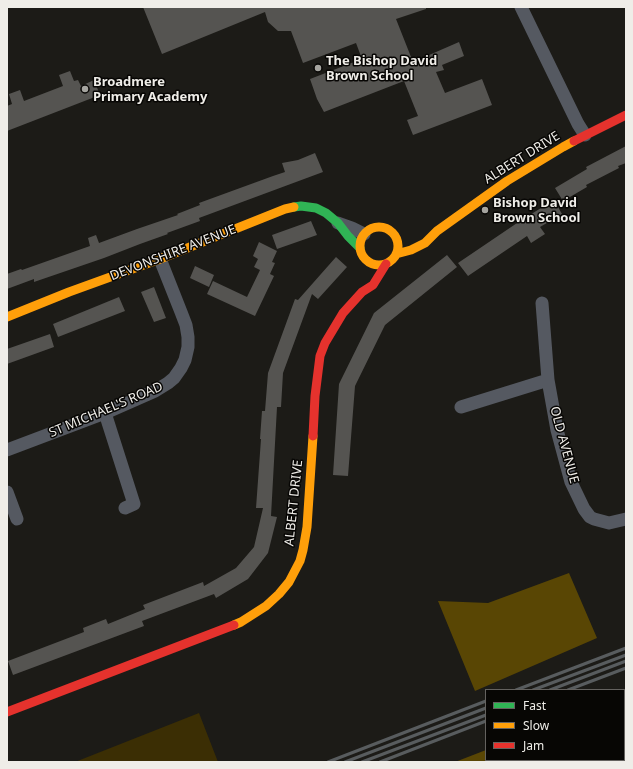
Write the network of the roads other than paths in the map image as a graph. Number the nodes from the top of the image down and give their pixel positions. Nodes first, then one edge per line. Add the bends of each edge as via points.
1 (521, 7) edge
2 (626, 115) edge
3 (585, 135) junction
4 (338, 223) junction
5 (437, 231) junction
6 (364, 234) junction
7 (404, 241) junction
8 (360, 248) junction
9 (396, 254) junction
10 (160, 259) junction
11 (368, 262) junction
12 (386, 264) junction
13 (362, 292) junction
14 (542, 303) dead end
15 (7, 317) edge
16 (548, 380) junction
17 (461, 407) dead end
18 (105, 413) junction
19 (7, 450) edge
20 (7, 492) edge
21 (125, 508) dead end
22 (17, 519) dead end
23 (626, 519) edge
24 (7, 712) edge

1 - 3 street
2 - 3 street, ALBERT DRIVE
3 - 5 street, ALBERT DRIVE via 507,181
4 - 6 street, DEVONSHIRE AVENUE
4 - 8 street, DEVONSHIRE AVENUE
4 - 10 street, DEVONSHIRE AVENUE via 316,208 300,206 285,209
5 - 7 street, ALBERT DRIVE
5 - 9 street, ALBERT DRIVE via 425,243
6 - 7 street via 370,229 384,228
6 - 8 street
7 - 9 street
8 - 11 street via 362,256
9 - 12 street
10 - 15 street, DEVONSHIRE AVENUE
10 - 18 street, ST MICHAEL'S ROAD via 188,332 185,360 174,378 162,387
11 - 12 street
11 - 13 street
12 - 13 street, ALBERT DRIVE via 378,279
13 - 24 street, ALBERT DRIVE via 343,313 320,356 304,550 289,582 279,594 241,622
14 - 16 street, OLD AVENUE
16 - 17 street
16 - 23 street, OLD AVENUE via 557,430 571,482 584,509 601,522 614,523
18 - 19 street, ST MICHAEL'S ROAD
18 - 21 street via 134,504
20 - 22 street

